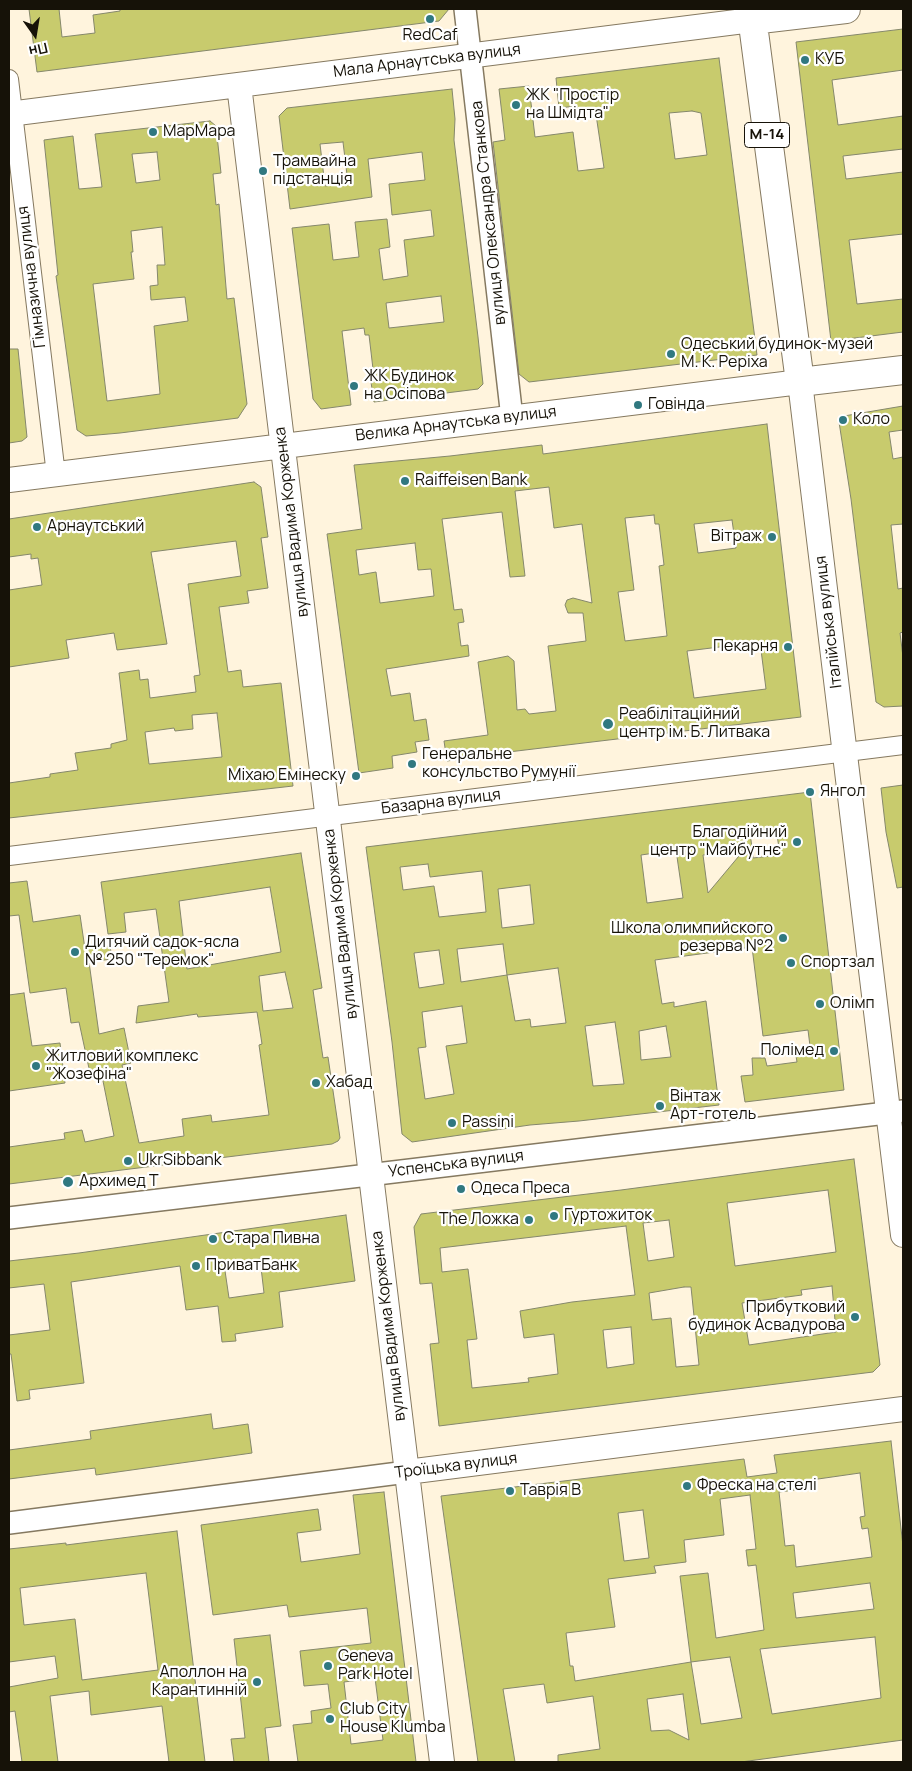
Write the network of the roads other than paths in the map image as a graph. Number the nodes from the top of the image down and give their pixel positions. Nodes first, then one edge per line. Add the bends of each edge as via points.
1 (466, 9) edge
2 (846, 9) edge
3 (752, 14) edge
4 (471, 56) junction
5 (9, 79) edge
6 (239, 85) junction
7 (11, 114) edge
8 (903, 370) edge
9 (800, 382) junction
10 (512, 418) junction
11 (282, 445) junction
12 (56, 475) junction
13 (9, 480) edge
14 (903, 745) edge
15 (844, 753) junction
16 (327, 816) junction
17 (9, 856) edge
18 (896, 1112) edge
19 (371, 1174) junction
20 (9, 1218) edge
21 (903, 1235) edge
22 (903, 1409) edge
23 (407, 1472) junction
24 (9, 1523) edge
25 (442, 1762) edge

1 - 4 street, вулиця Олександра Станкова
2 - 3 main road, Мала Арнаутська вулиця
3 - 4 main road, Мала Арнаутська вулиця
3 - 9 main road, Італійська вулиця / М-14
4 - 6 main road, Мала Арнаутська вулиця
4 - 10 street, вулиця Олександра Станкова
5 - 7 street, Гімназична вулиця
6 - 7 main road, Мала Арнаутська вулиця
6 - 11 main road, вулиця Вадима Корженка
7 - 12 street, Гімназична вулиця
8 - 9 main road, Велика Арнаутська вулиця
9 - 10 main road, Велика Арнаутська вулиця
9 - 15 main road, Італійська вулиця / М-14
10 - 11 main road, Велика Арнаутська вулиця
11 - 12 main road, Велика Арнаутська вулиця
11 - 16 main road, вулиця Вадима Корженка
12 - 13 main road, Велика Арнаутська вулиця
14 - 15 street, Базарна вулиця
15 - 16 street, Базарна вулиця
15 - 18 main road, Італійська вулиця / М-14
16 - 17 street, Базарна вулиця
16 - 19 main road, вулиця Вадима Корженка
18 - 19 street, Успенська вулиця
18 - 21 main road, Італійська вулиця / М-14
19 - 20 street, Успенська вулиця
19 - 23 main road, вулиця Вадима Корженка
22 - 23 main road, Троїцька вулиця
23 - 24 street, Троїцька вулиця
23 - 25 main road, вулиця Вадима Корженка

